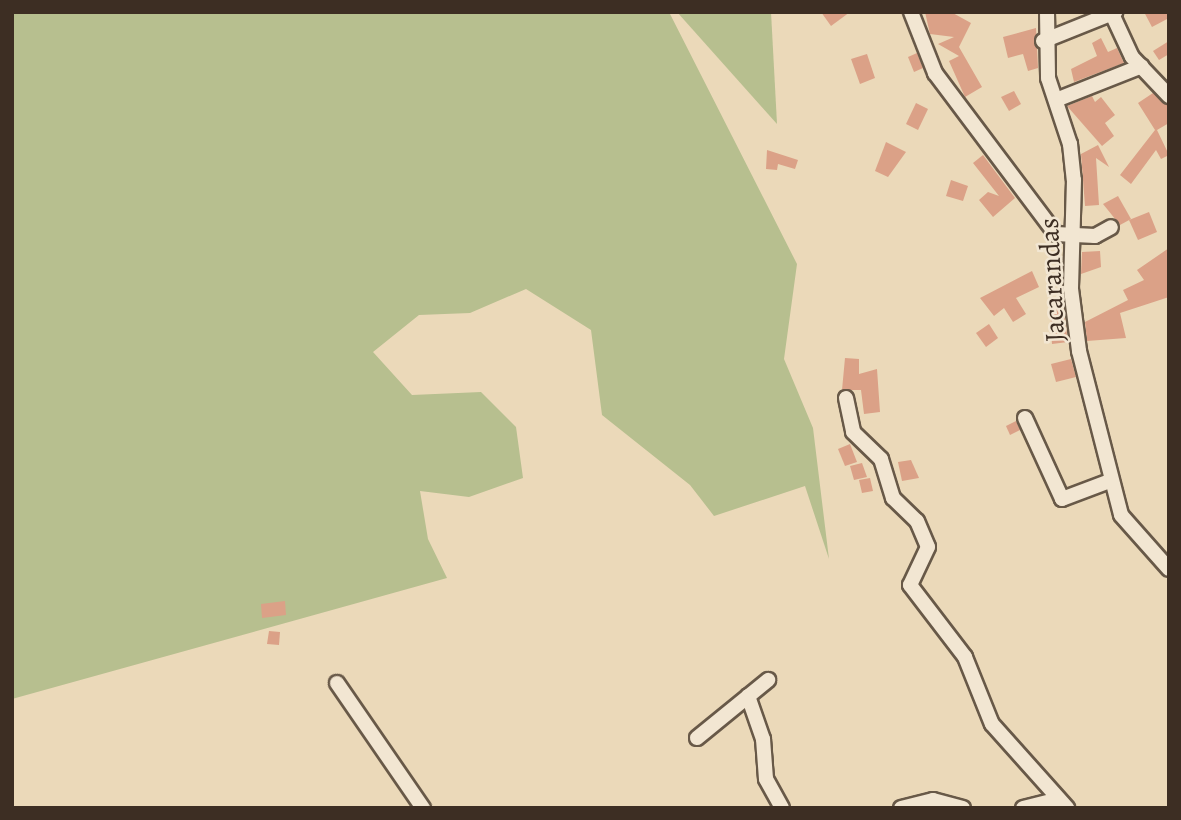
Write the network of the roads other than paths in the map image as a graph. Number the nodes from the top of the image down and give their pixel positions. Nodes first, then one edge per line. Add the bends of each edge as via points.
1 (911, 12) edge
2 (1047, 12) edge
3 (1113, 13) edge
4 (1044, 41) junction
5 (1142, 66) junction
6 (1169, 96) edge
7 (1056, 100) junction
8 (1111, 227) dead end
9 (1071, 237) junction
10 (846, 398) dead end
11 (1025, 418) dead end
12 (1110, 481) junction
13 (1169, 569) edge
14 (768, 680) dead end
15 (337, 683) dead end
16 (748, 696) junction
17 (697, 738) dead end
18 (1061, 804) edge
19 (423, 808) edge
20 (782, 808) edge
21 (901, 808) edge
22 (963, 808) edge
23 (1023, 808) edge

1 - 9 street via 935,73 994,157 1056,234
2 - 4 street, Jacarandas
3 - 4 street
3 - 5 street
4 - 7 street, Jacarandas
5 - 6 street
5 - 7 street
7 - 9 street, Jacarandas via 1070,144
8 - 9 street
9 - 12 street, Jacarandas via 1079,351
10 - 18 street via 853,432 881,459 893,498 917,521 928,547 910,585 965,657 992,724
11 - 12 street via 1062,499
12 - 13 street, Jacarandas via 1121,515
14 - 16 street
15 - 19 street
16 - 17 street
16 - 20 street via 763,739 766,779
18 - 23 street
21 - 22 street via 933,800

